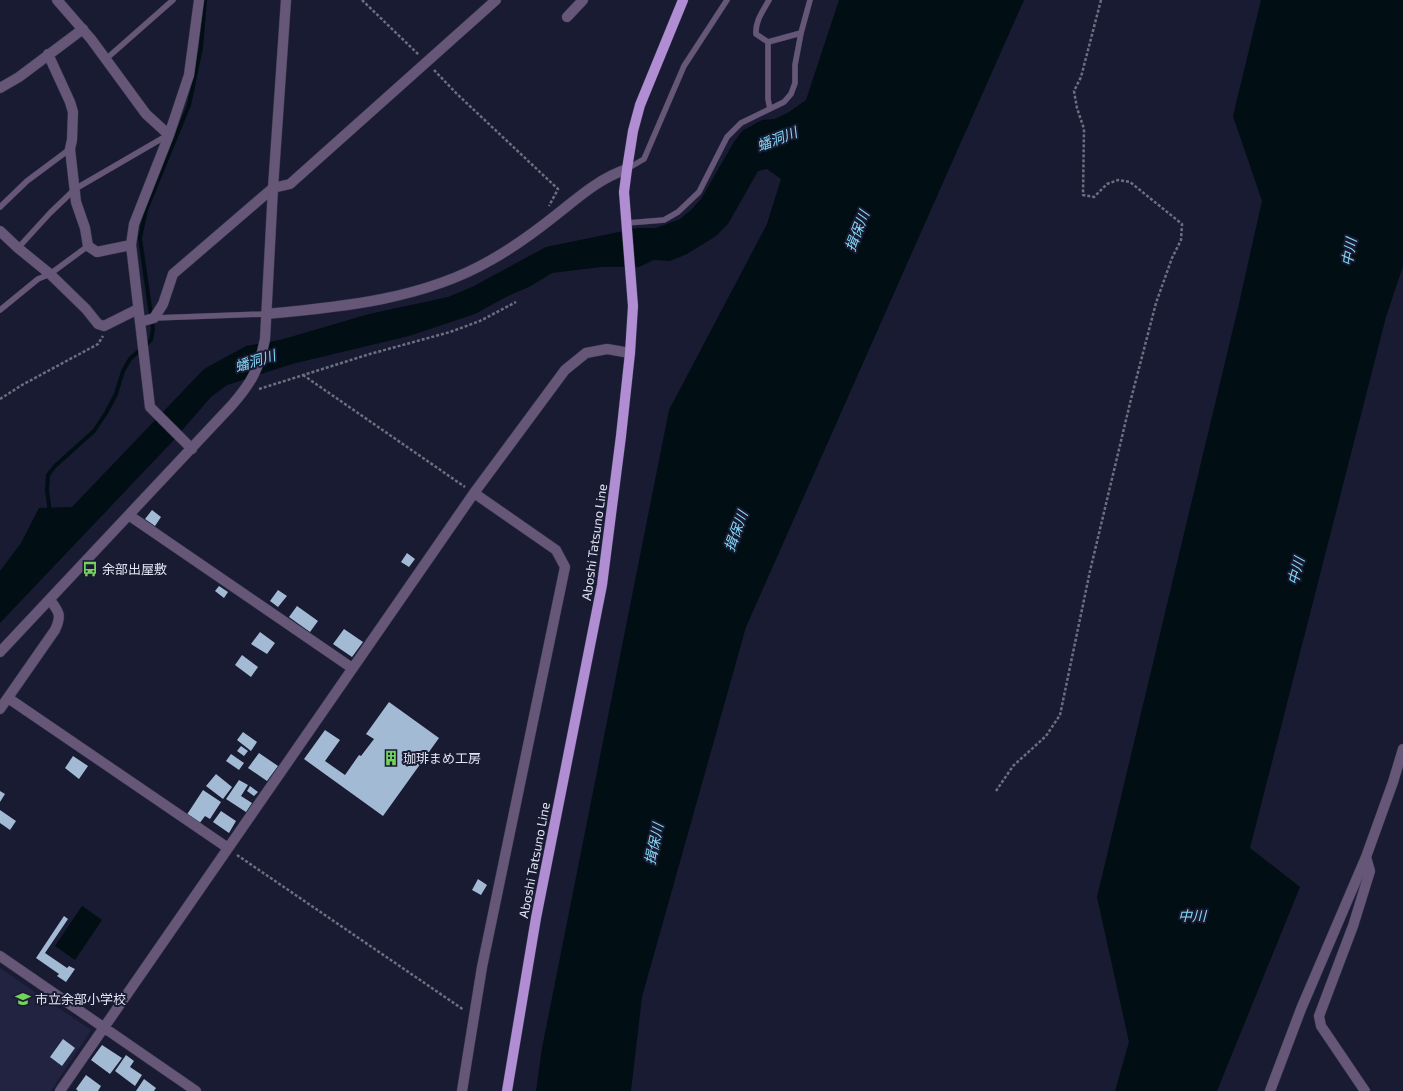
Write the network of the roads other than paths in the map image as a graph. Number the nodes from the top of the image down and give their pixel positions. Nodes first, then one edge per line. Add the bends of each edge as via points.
1 (57, 0) edge
2 (173, 0) edge
3 (199, 0) edge
4 (286, 0) edge
5 (496, 0) edge
6 (583, 0) edge
7 (683, 0) edge
8 (727, 0) edge
9 (769, 0) edge
10 (810, 0) edge
11 (567, 17) dead end
12 (83, 29) junction
13 (801, 33) junction
14 (768, 42) junction
15 (48, 54) junction
16 (106, 59) junction
17 (0, 88) edge
18 (770, 109) junction
19 (169, 135) junction
20 (70, 149) junction
21 (627, 169) junction
22 (273, 188) junction
23 (75, 189) junction
24 (0, 206) edge
25 (627, 223) junction
26 (0, 231) edge
27 (131, 245) junction
28 (88, 246) junction
29 (18, 248) junction
30 (50, 274) junction
31 (138, 309) junction
32 (0, 310) edge
33 (266, 314) junction
34 (154, 318) junction
35 (140, 322) junction
36 (630, 353) junction
37 (192, 448) junction
38 (474, 493) junction
39 (130, 516) junction
40 (50, 600) junction
41 (0, 652) edge
42 (352, 668) junction
43 (8, 698) junction
44 (0, 709) edge
45 (1403, 749) edge
46 (228, 848) junction
47 (1366, 858) junction
48 (0, 956) edge
49 (104, 1028) junction
50 (60, 1091) edge
51 (196, 1091) edge
52 (462, 1091) edge
53 (507, 1091) edge
54 (1270, 1091) edge
55 (1365, 1091) edge

1 - 12 street
2 - 16 lane
3 - 19 street via 190,75
4 - 22 street
5 - 22 street via 290,184
6 - 11 street
7 - 21 main road, Aboshi Tatsuno Line via 640,105
8 - 21 lane via 684,66 644,159
9 - 14 lane via 756,28 756,34
10 - 13 lane
12 - 15 street
12 - 16 street
13 - 14 lane
13 - 18 lane via 795,65 795,83 791,94 784,102
14 - 18 lane
15 - 17 street
15 - 20 street via 73,112
16 - 19 street via 146,114
18 - 25 lane via 741,123 727,137 699,192 678,212 664,220
19 - 23 lane
19 - 27 street via 134,224
20 - 23 street
20 - 24 lane via 27,181
21 - 25 main road, Aboshi Tatsuno Line via 624,192
21 - 33 street via 611,174 518,243 492,260 456,278 397,295 338,307
22 - 33 street
22 - 34 street via 173,274 163,304
23 - 28 street
23 - 29 lane
25 - 36 main road, Aboshi Tatsuno Line via 633,306
26 - 29 street
27 - 28 street via 97,252
27 - 31 street
28 - 30 lane
29 - 30 street
30 - 31 street via 98,324 104,326
30 - 32 lane via 38,279
31 - 35 street
33 - 34 lane
33 - 37 street via 265,339 256,372 241,394
34 - 35 street
35 - 37 street via 150,407
36 - 38 street via 607,349 586,353 565,370
36 - 53 main road, Aboshi Tatsuno Line via 602,585 536,918
37 - 39 street
38 - 42 street
38 - 52 street via 556,550 565,567 484,959
39 - 40 street
39 - 42 street
40 - 41 street
40 - 43 street via 58,612 59,622
42 - 46 street
43 - 44 street
43 - 46 street
45 - 47 street
46 - 49 street
47 - 54 street via 1301,1010
47 - 55 street via 1370,871 1319,1016 1321,1026
48 - 49 street
49 - 50 street
49 - 51 street

